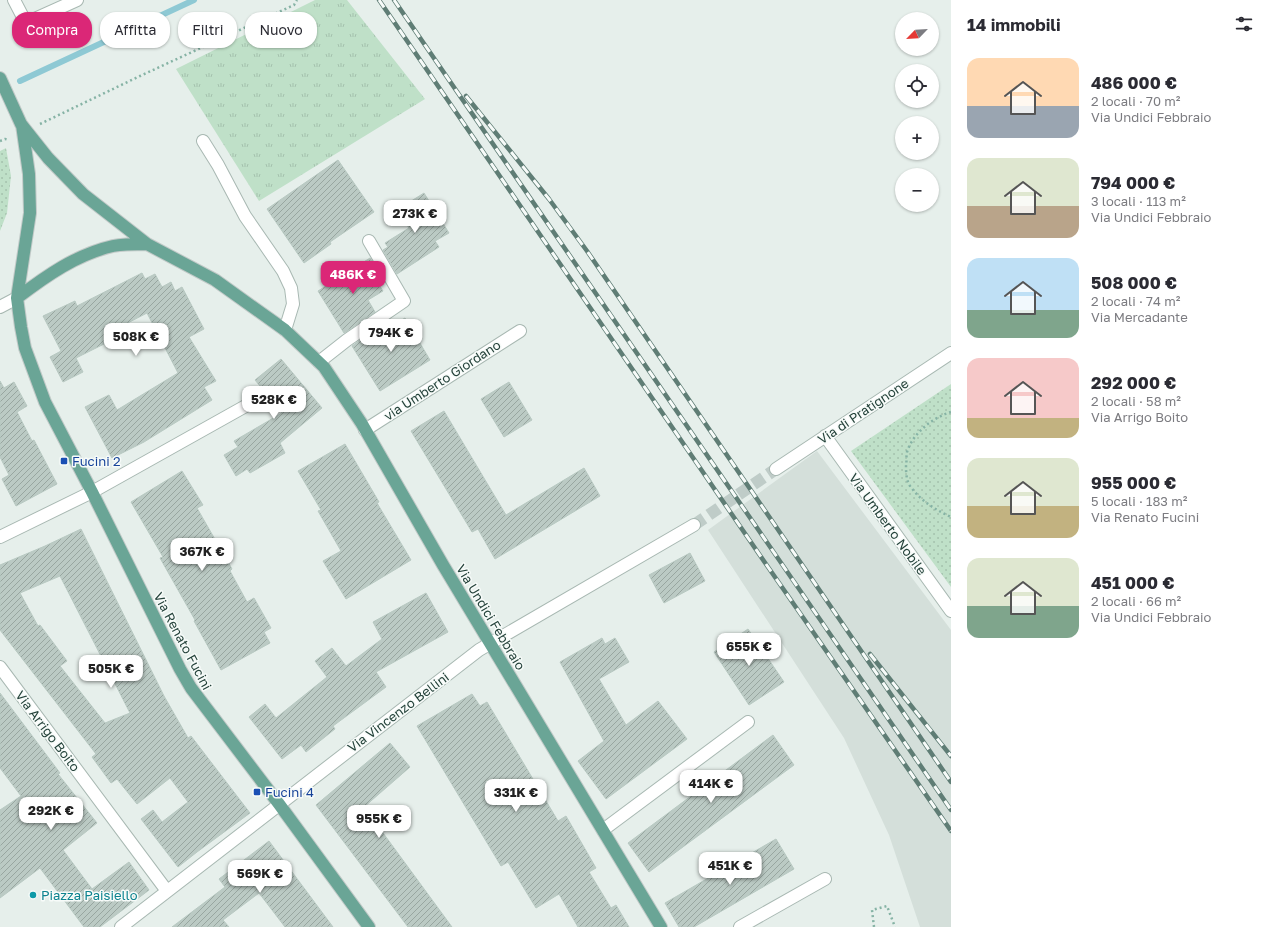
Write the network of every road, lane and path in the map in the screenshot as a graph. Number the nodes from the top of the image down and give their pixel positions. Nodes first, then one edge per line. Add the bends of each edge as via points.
1 (14, 0) edge
2 (77, 0) edge
3 (297, 0) edge
4 (0, 78) edge
5 (0, 141) edge
6 (203, 141) dead end
7 (31, 146) junction
8 (369, 241) dead end
9 (147, 244) junction
10 (17, 298) junction
11 (0, 307) edge
12 (285, 330) junction
13 (520, 330) dead end
14 (951, 352) edge
15 (319, 362) junction
16 (251, 403) dead end
17 (951, 412) edge
18 (365, 430) junction
19 (825, 436) junction
20 (776, 469) tunnel mouth
21 (92, 492) junction
22 (951, 517) edge
23 (694, 525) tunnel mouth
24 (0, 537) edge
25 (951, 611) edge
26 (490, 643) junction
27 (0, 667) edge
28 (748, 722) dead end
29 (279, 804) junction
30 (603, 830) junction
31 (825, 879) dead end
32 (167, 891) junction
33 (121, 927) edge
34 (369, 927) edge
35 (661, 927) edge
36 (740, 927) edge
37 (874, 927) edge
38 (895, 927) edge

1 - 2 street via 26,23
3 - 7 path via 294,5 39,125
4 - 7 main road, Via Renato Fucini
5 - 7 path via 5,139
6 - 12 street via 245,216 283,271 291,288 293,304
7 - 9 main road, Via Undici Febbraio via 48,158 83,194
7 - 10 main road, Via Renato Fucini via 30,213
8 - 15 street via 404,301
9 - 10 main road via 114,246 90,254 66,264
9 - 12 main road, Via Undici Febbraio via 215,280
10 - 11 street
10 - 21 main road, Via Renato Fucini via 25,348 45,402
12 - 15 main road, Via Undici Febbraio
13 - 18 street, via Umberto Giordano
14 - 19 street, Via di Pratignone
15 - 18 main road, Via Undici Febbraio
16 - 21 street
17 - 22 path via 926,425 913,439 907,453 906,471 909,484 922,499 934,509
18 - 26 main road, Via Undici Febbraio
19 - 20 street, Via di Pratignone
19 - 25 street, Via Umberto Nobile
21 - 24 street
21 - 29 main road, Via Renato Fucini via 191,688
23 - 26 street, Via Vincenzo Bellini
26 - 29 street, Via Vincenzo Bellini
26 - 30 main road, Via Undici Febbraio
27 - 32 street, Via Arrigo Boito
28 - 30 street
29 - 32 street, Via Vincenzo Bellini
29 - 34 main road, Via Renato Fucini
30 - 35 main road, Via Undici Febbraio
31 - 36 street
32 - 33 street, Via Vincenzo Bellini
37 - 38 path via 872,910 887,906

